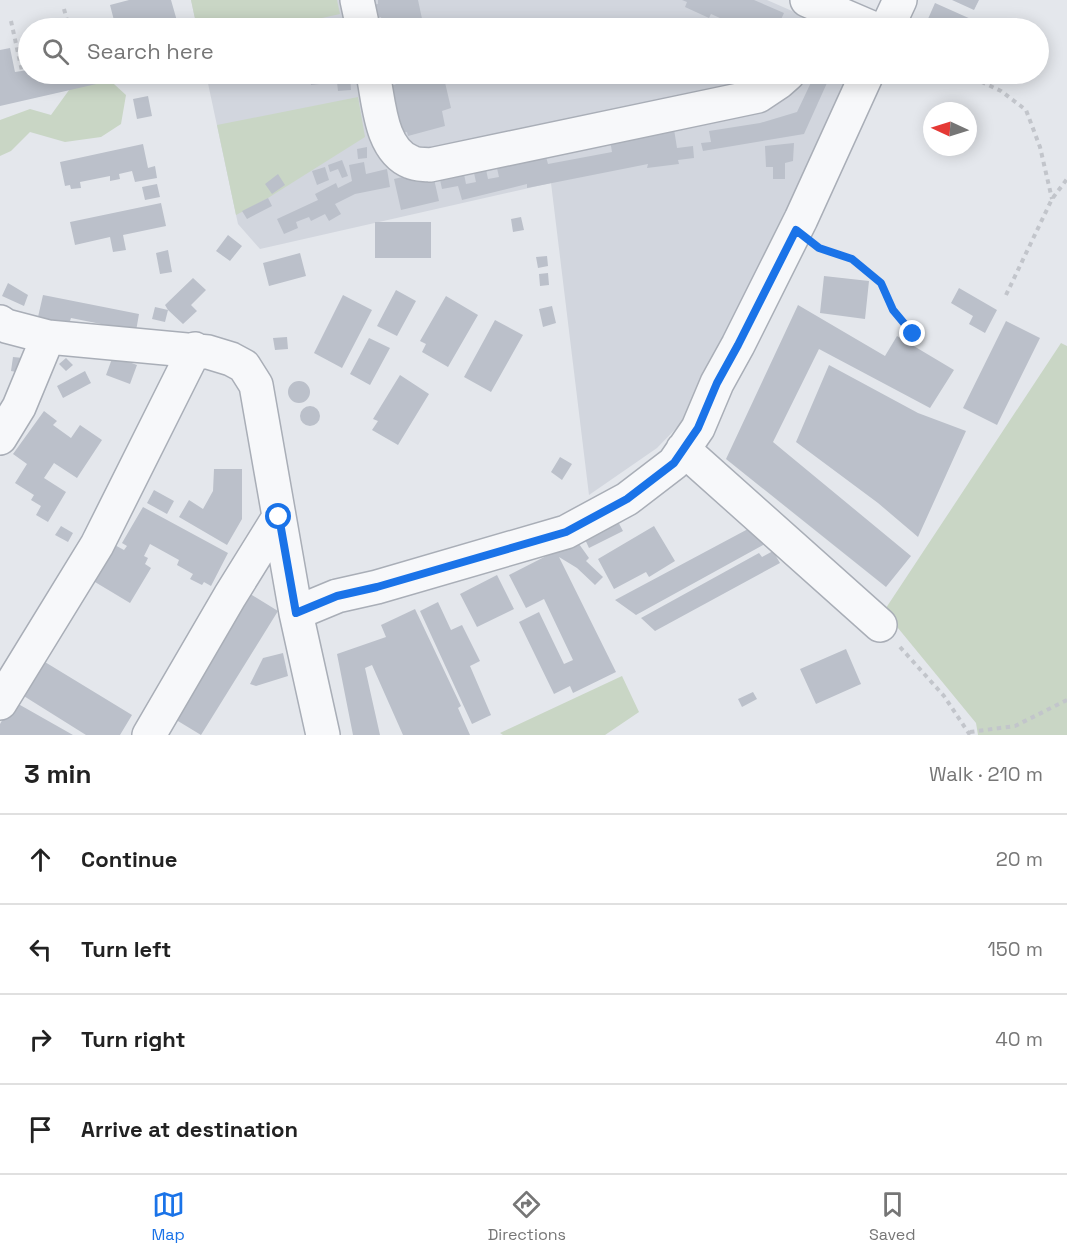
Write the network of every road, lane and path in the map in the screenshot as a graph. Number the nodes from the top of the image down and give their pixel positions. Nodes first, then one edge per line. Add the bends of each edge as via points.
1 (357, 0) edge
2 (900, 0) edge
3 (64, 9) dead end
4 (817, 12) edge
5 (66, 18) edge
6 (361, 18) edge
7 (838, 18) edge
8 (892, 18) edge
9 (11, 21) dead end
10 (18, 53) edge
11 (375, 84) edge
12 (776, 84) edge
13 (862, 84) edge
14 (986, 84) edge
15 (1067, 179) edge
16 (1052, 199) junction
17 (796, 230) junction
18 (1006, 294) dead end
19 (0, 322) edge
20 (913, 334) dead end
21 (48, 337) junction
22 (195, 349) junction
23 (0, 438) edge
24 (683, 449) junction
25 (279, 517) junction
26 (296, 613) junction
27 (880, 625) joint
28 (1067, 700) edge
29 (0, 703) edge
30 (320, 733) edge
31 (970, 733) edge
32 (150, 735) edge

1 - 6 street
2 - 8 street
3 - 5 path
4 - 7 street
9 - 10 path
11 - 12 street via 390,141 412,163 430,165 758,96
13 - 17 street
14 - 16 path via 1026,110 1040,147
15 - 16 path
16 - 18 path
17 - 20 path via 819,248 852,259 881,283 893,310
17 - 24 street via 698,428
19 - 21 street
21 - 22 street
21 - 23 street via 19,407
22 - 25 street via 244,366 256,386
22 - 29 street via 97,545
24 - 26 street via 674,463 627,499 566,532 337,596
24 - 27 street
25 - 26 street
25 - 32 street
26 - 30 street
27 - 31 path via 944,696
28 - 31 path via 1015,726

